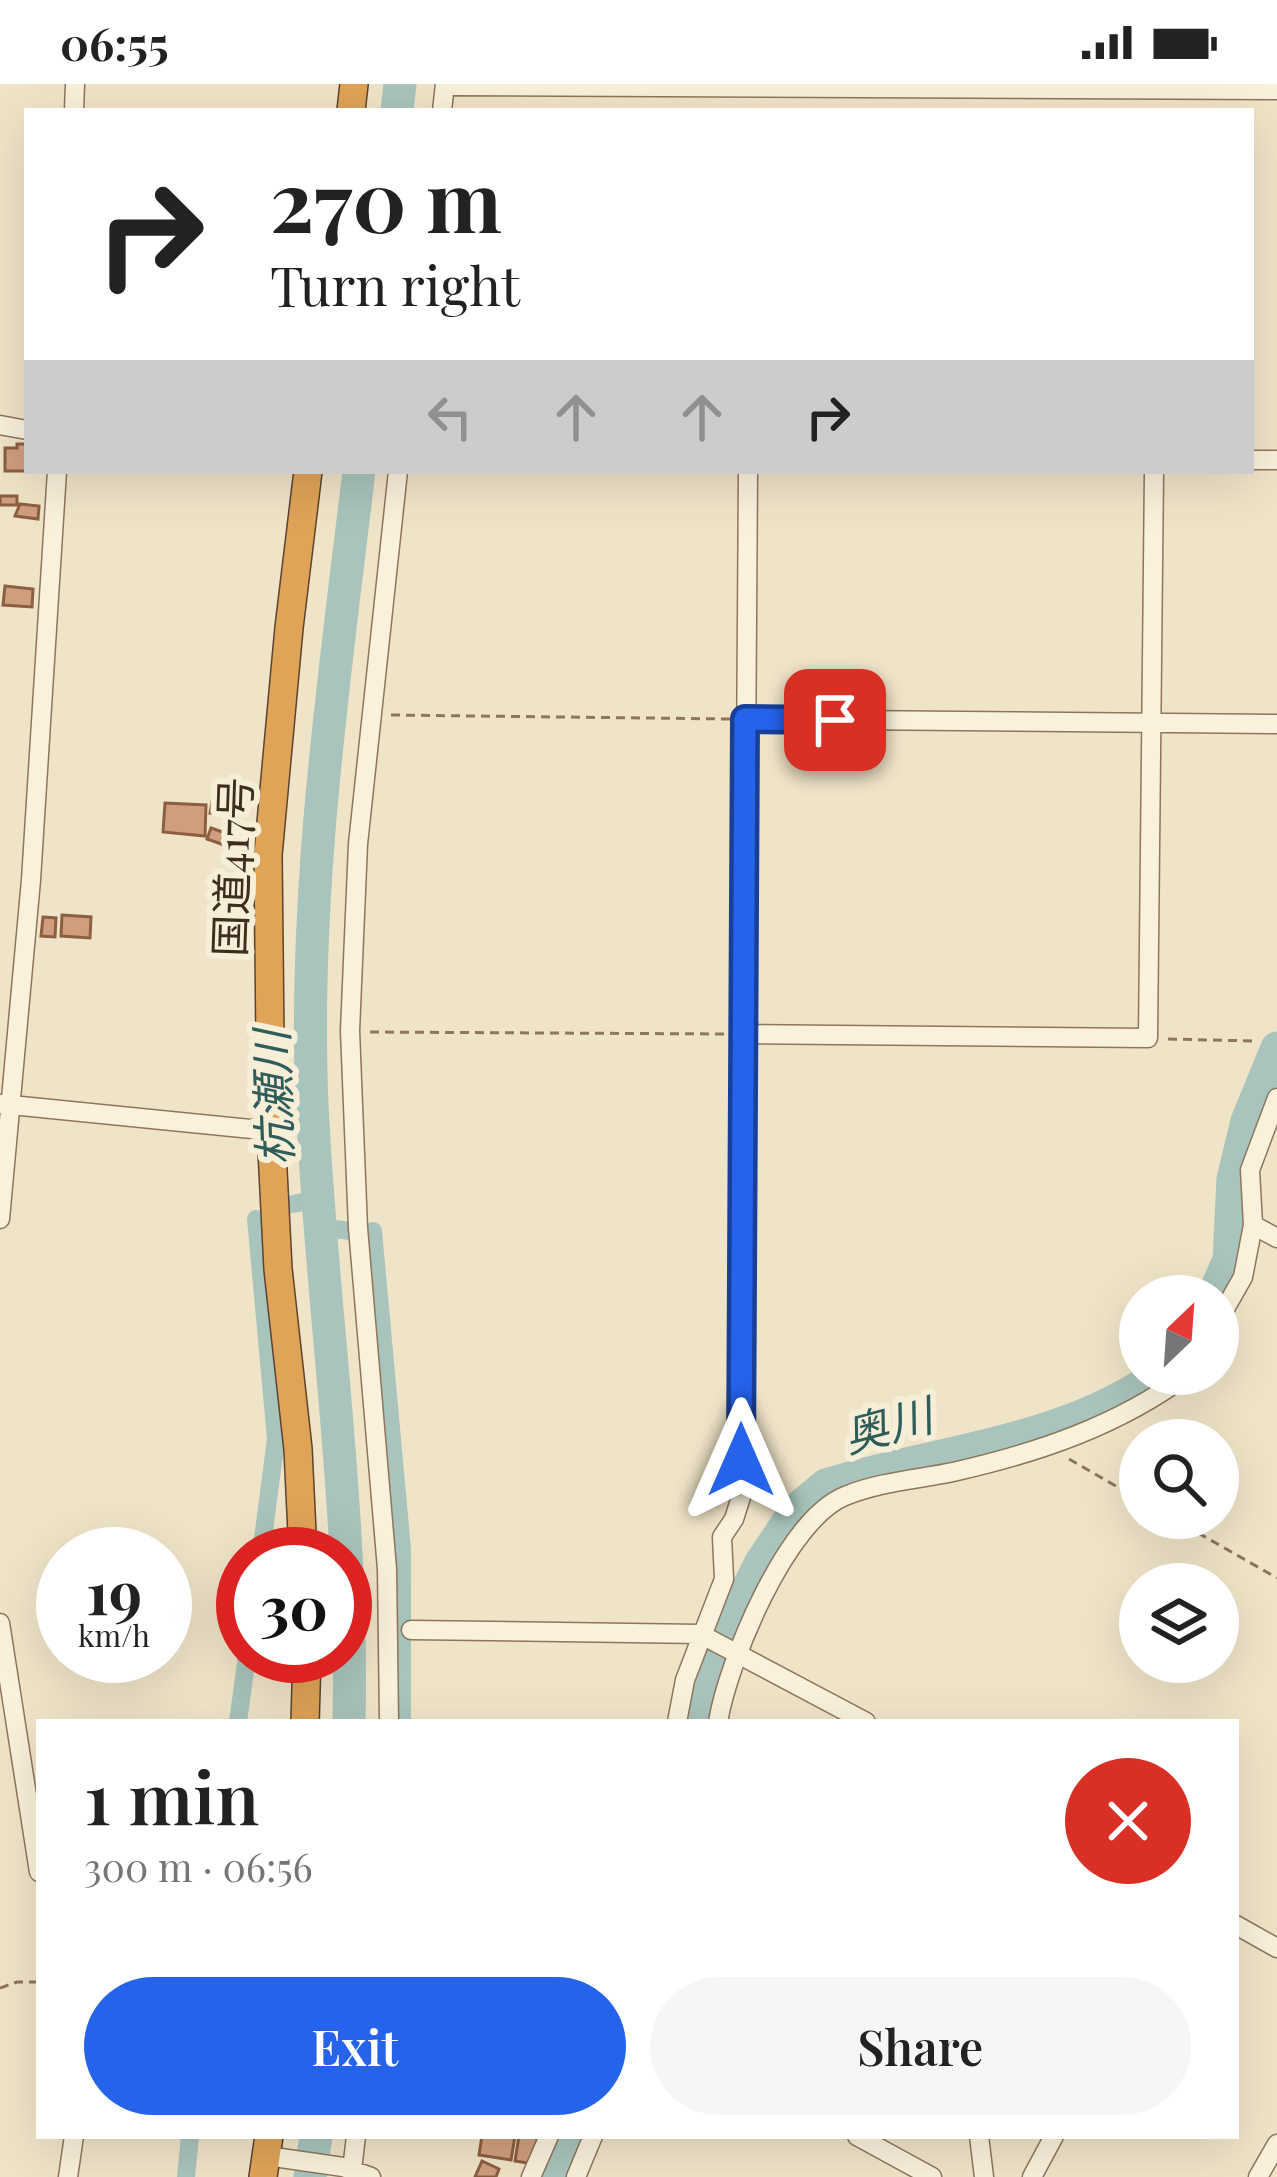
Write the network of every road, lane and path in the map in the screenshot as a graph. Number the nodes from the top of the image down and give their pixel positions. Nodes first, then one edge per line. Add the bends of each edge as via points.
1 (449, 85) edge
2 (749, 86) edge
3 (1159, 87) edge
4 (1277, 90) edge
5 (57, 474) edge
6 (308, 474) edge
7 (398, 474) edge
8 (748, 474) edge
9 (1154, 474) edge
10 (372, 715) junction
11 (745, 719) junction
12 (1149, 723) junction
13 (1277, 724) edge
14 (350, 1031) junction
15 (743, 1034) junction
16 (1148, 1038) junction
17 (1253, 1041) dead end
18 (1277, 1099) edge
19 (5, 1104) edge
20 (271, 1131) junction
21 (0, 1219) edge
22 (1253, 1225) junction
23 (1277, 1238) edge
24 (1239, 1284) edge
25 (1158, 1395) edge
26 (1047, 1447) junction
27 (1119, 1488) edge
28 (302, 1527) edge
29 (1209, 1539) edge
30 (1277, 1578) edge
31 (0, 1623) edge
32 (411, 1630) dead end
33 (700, 1634) junction
34 (736, 1651) junction
35 (306, 1683) edge
36 (305, 1719) edge
37 (389, 1719) edge
38 (678, 1719) edge
39 (719, 1719) edge
40 (861, 1719) edge
41 (36, 1853) edge
42 (1239, 1927) edge
43 (1277, 1948) edge
44 (36, 1982) edge
45 (0, 1988) edge
46 (74, 2139) edge
47 (356, 2139) edge
48 (548, 2139) edge
49 (592, 2139) edge
50 (862, 2139) edge
51 (979, 2139) edge
52 (1052, 2139) edge
53 (1277, 2144) edge
54 (269, 2156) edge
55 (355, 2171) edge
56 (68, 2177) edge
57 (531, 2177) edge
58 (576, 2177) edge
59 (932, 2177) edge
60 (984, 2177) edge
61 (1032, 2177) edge
62 (1258, 2177) edge

1 - 2 street
2 - 3 street
3 - 4 street
5 - 19 street via 31,880
6 - 20 highway, 国道417号 via 268,855
7 - 10 street
8 - 11 street
9 - 12 street
10 - 11 path
10 - 14 street
11 - 12 street
11 - 15 street
12 - 13 street
12 - 16 street
14 - 15 path
14 - 37 street via 387,1569
15 - 16 street
15 - 33 street via 741,1498 722,1537 717,1604
16 - 17 path
18 - 22 street via 1250,1170
19 - 20 street
19 - 21 street
20 - 28 highway, 国道417号
22 - 23 street
22 - 24 street
25 - 26 street
26 - 27 path
26 - 34 street via 844,1496 814,1517
29 - 30 path
31 - 41 street
32 - 33 street
33 - 34 street
33 - 38 street
34 - 39 street
34 - 40 street
35 - 36 highway
42 - 43 street
44 - 45 path
46 - 56 street
47 - 55 street
48 - 57 street
49 - 58 street
50 - 59 street
51 - 60 street
52 - 61 street
53 - 62 street
54 - 55 street

